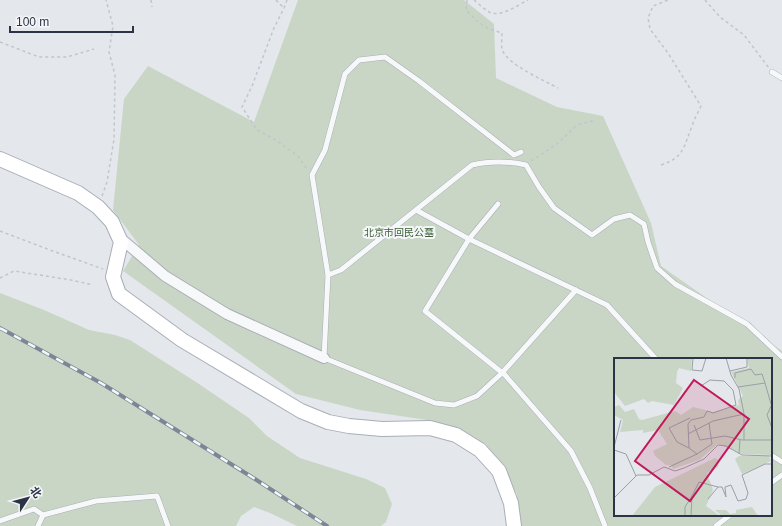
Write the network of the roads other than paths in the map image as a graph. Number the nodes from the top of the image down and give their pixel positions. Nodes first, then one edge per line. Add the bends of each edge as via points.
1 (772, 72) road end
2 (782, 78) edge
3 (521, 152) dead end
4 (0, 160) edge
5 (498, 204) dead end
6 (416, 210) junction
7 (119, 238) junction
8 (469, 238) junction
9 (328, 275) junction
10 (576, 290) junction
11 (782, 357) edge
12 (324, 358) junction
13 (655, 358) edge
14 (502, 373) junction
15 (772, 456) edge
16 (782, 462) edge
17 (782, 475) edge
18 (772, 483) edge
19 (43, 515) junction
20 (729, 516) edge
21 (0, 521) edge
22 (38, 526) edge
23 (168, 526) edge
24 (514, 526) edge
25 (605, 526) edge
26 (716, 526) edge

1 - 2 lane
3 - 9 lane via 514,155 385,57 359,60 345,74 325,150 312,176
4 - 7 street via 78,193 98,207 112,222
5 - 8 lane
6 - 8 lane
6 - 9 lane via 340,270
6 - 11 lane via 472,165 483,162 526,165 554,208 592,235 614,219 630,215 644,224 656,268 675,284 747,324
7 - 12 street via 164,276 226,314
7 - 24 street via 121,242 113,277 119,294 182,340 301,411 328,422 382,429 430,428 456,435 480,450 499,470 511,503
8 - 10 lane
8 - 14 lane via 424,311
9 - 12 lane
10 - 13 lane via 607,305
10 - 14 lane
12 - 14 lane via 435,403 454,405 477,396
14 - 25 lane via 572,451
15 - 16 lane
17 - 18 lane
19 - 21 lane via 34,509
19 - 22 lane
19 - 23 lane via 96,501 157,496
20 - 26 lane

